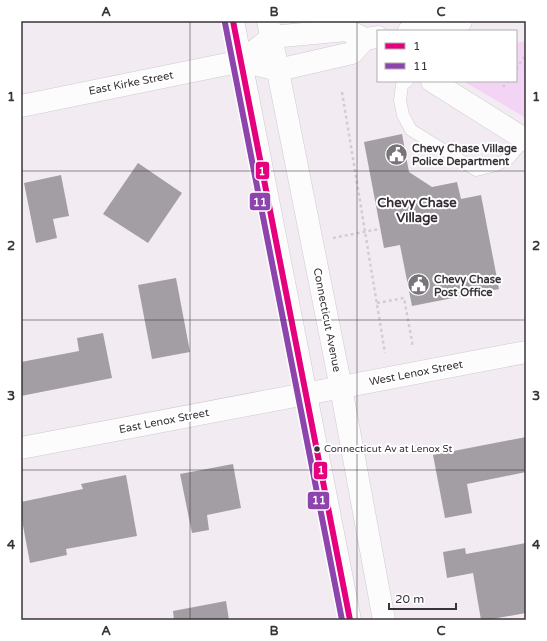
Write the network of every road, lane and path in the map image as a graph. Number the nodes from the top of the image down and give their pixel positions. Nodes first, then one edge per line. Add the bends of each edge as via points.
1 (233, 21) edge
2 (461, 21) edge
3 (270, 29) edge
4 (414, 30) edge
5 (372, 38) edge
6 (526, 54) edge
7 (242, 61) junction
8 (517, 68) edge
9 (278, 70) junction
10 (406, 82) edge
11 (434, 82) edge
12 (507, 82) edge
13 (503, 87) dead end
14 (342, 92) dead end
15 (21, 106) edge
16 (525, 139) edge
17 (379, 229) dead end
18 (365, 232) junction
19 (328, 239) dead end
20 (376, 303) junction
21 (413, 347) dead end
22 (526, 352) edge
23 (385, 353) dead end
24 (340, 388) junction
25 (306, 394) junction
26 (21, 448) edge
27 (350, 620) edge
28 (384, 620) edge

1 - 7 main road
2 - 4 main road
3 - 5 main road via 346,30
3 - 7 main road
3 - 9 main road, Connecticut Avenue
5 - 9 main road via 352,53
6 - 8 path
7 - 9 main road
7 - 15 main road, East Kirke Street
7 - 25 main road
9 - 24 main road, Connecticut Avenue
10 - 16 lane via 402,85 400,100 403,115 411,130 476,170 496,166 509,158
11 - 16 main road
12 - 13 path
14 - 18 path
17 - 18 path
18 - 19 path
18 - 20 path
20 - 21 path via 404,298
20 - 23 path
22 - 24 main road, West Lenox Street
24 - 25 main road, West Lenox Street
24 - 28 main road, Connecticut Avenue
25 - 26 main road, East Lenox Street
25 - 27 main road

